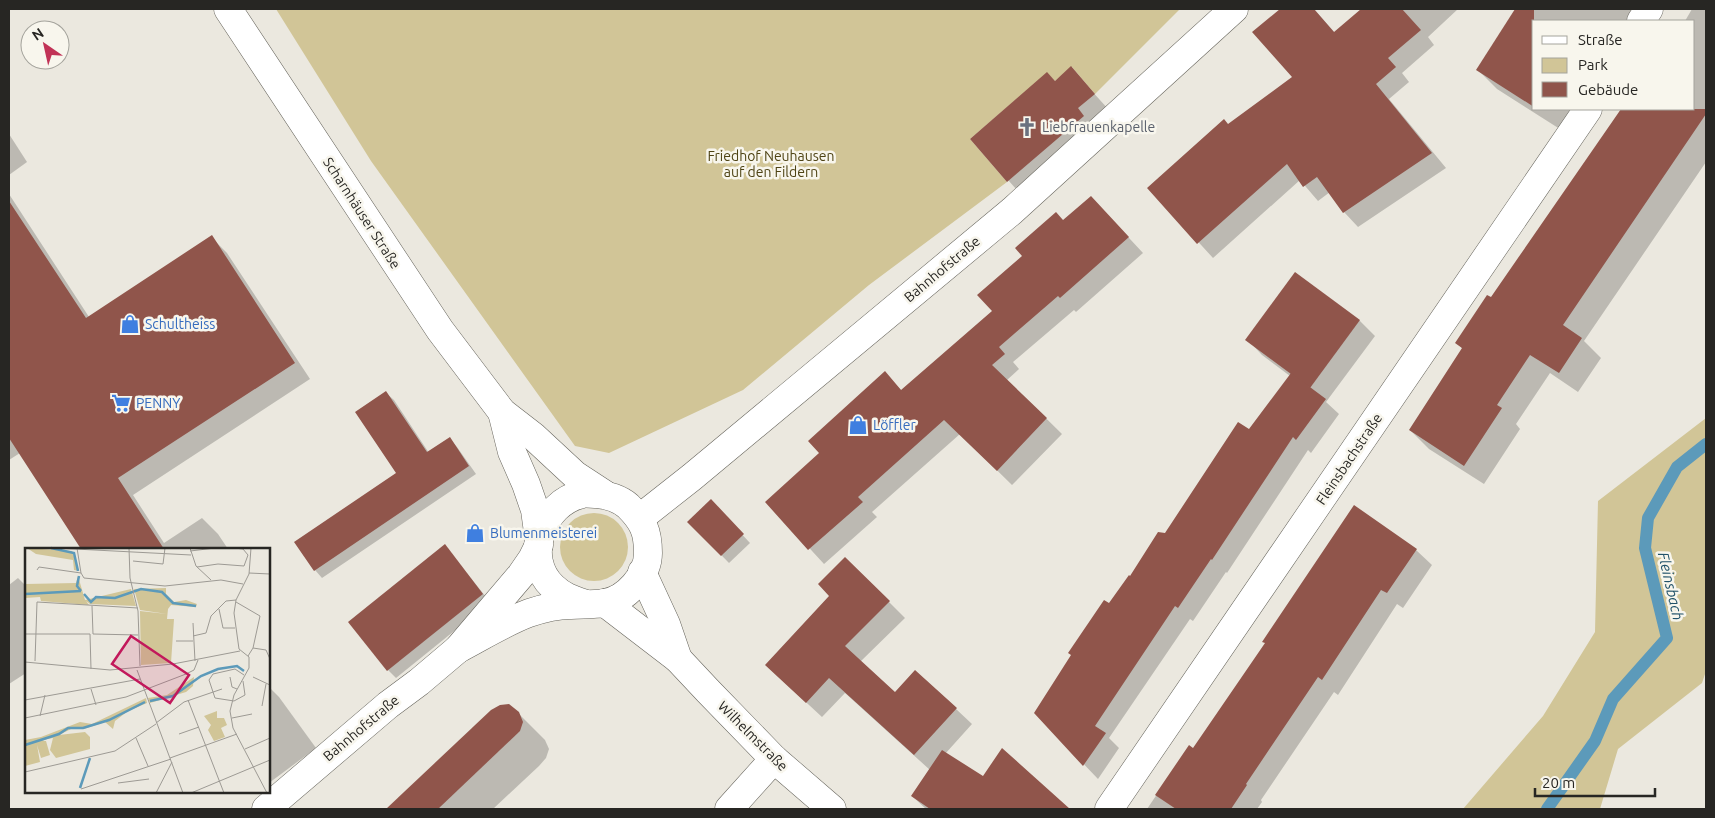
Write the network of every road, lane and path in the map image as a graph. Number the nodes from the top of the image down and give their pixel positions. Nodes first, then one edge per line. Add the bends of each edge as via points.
1 (228, 9) edge
2 (1234, 9) edge
3 (1649, 9) edge
4 (1642, 20) edge
5 (1587, 110) edge
6 (502, 412) junction
7 (604, 494) junction
8 (640, 518) junction
9 (539, 542) junction
10 (642, 572) junction
11 (596, 604) junction
12 (458, 649) junction
13 (678, 659) junction
14 (774, 759) junction
15 (266, 809) edge
16 (729, 809) edge
17 (832, 809) edge
18 (1109, 809) edge

1 - 6 street, Scharnhäuser Straße via 440,330
2 - 8 street, Bahnhofstraße via 1012,211
3 - 4 street
5 - 18 street, Fleinsbachstraße
6 - 7 street, Scharnhäuser Straße via 574,475
6 - 9 street, Scharnhäuser Straße via 512,452 535,510
7 - 8 street, Bahnhofstraße via 624,503
7 - 9 street, Bahnhofstraße via 582,494 562,503 548,516
8 - 10 street, Bahnhofstraße via 648,538 648,560
9 - 11 street, Bahnhofstraße via 542,570 552,586 568,598
9 - 12 street, Bahnhofstraße via 521,575
10 - 11 street, Bahnhofstraße via 639,580 624,595
10 - 13 street, Wilhelmstraße
11 - 12 street, Bahnhofstraße via 568,605 530,613
11 - 13 street, Wilhelmstraße
12 - 15 street, Bahnhofstraße
13 - 14 street, Wilhelmstraße
14 - 16 street
14 - 17 street, Wilhelmstraße

